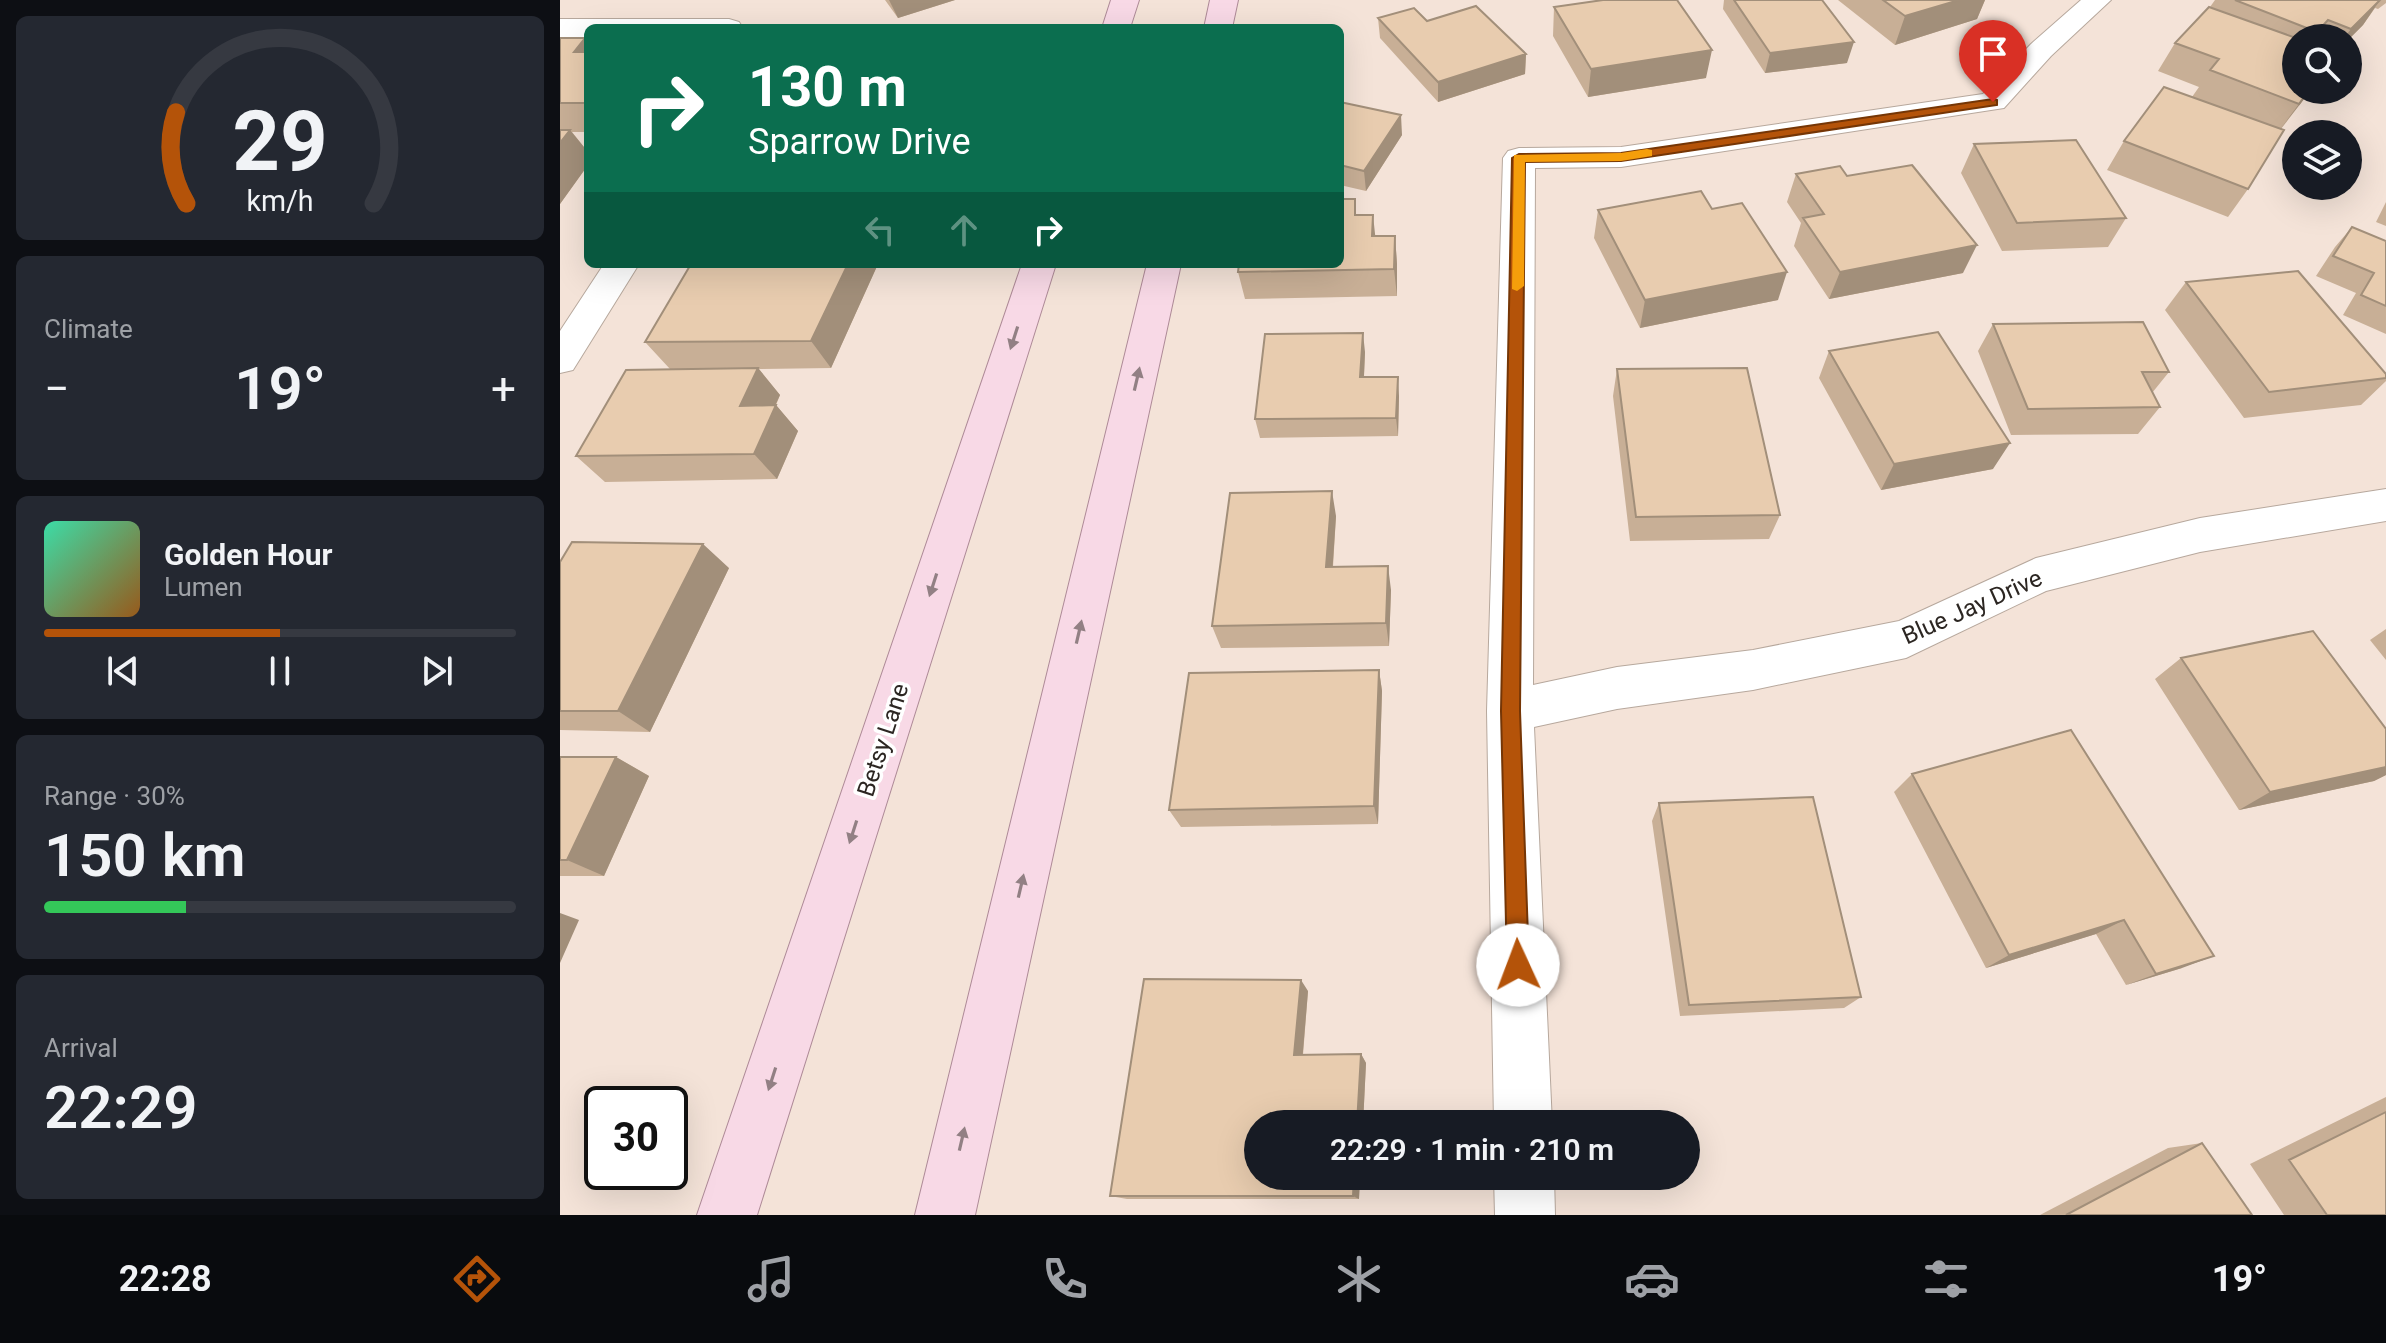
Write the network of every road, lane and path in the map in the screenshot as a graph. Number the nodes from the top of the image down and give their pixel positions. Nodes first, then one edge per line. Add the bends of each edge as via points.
1 (1125, 0) edge
2 (1224, 0) edge
3 (2097, 0) edge
4 (1117, 24) edge
5 (1219, 24) edge
6 (560, 28) edge
7 (584, 28) edge
8 (619, 268) edge
9 (1038, 268) edge
10 (1163, 268) edge
11 (560, 360) edge
12 (2386, 505) edge
13 (1510, 711) junction
14 (1523, 1110) edge
15 (1524, 1190) edge
16 (727, 1215) edge
17 (945, 1215) edge
18 (1525, 1215) edge

1 - 4 main road
2 - 5 main road
3 - 13 street via 1993,102 1621,157 1519,158
6 - 7 street
8 - 11 street
9 -> 16 main road, Betsy Lane
17 -> 10 main road
12 - 13 street, Blue Jay Drive via 2200,535 2036,576 1906,639
13 - 14 street
15 - 18 street

